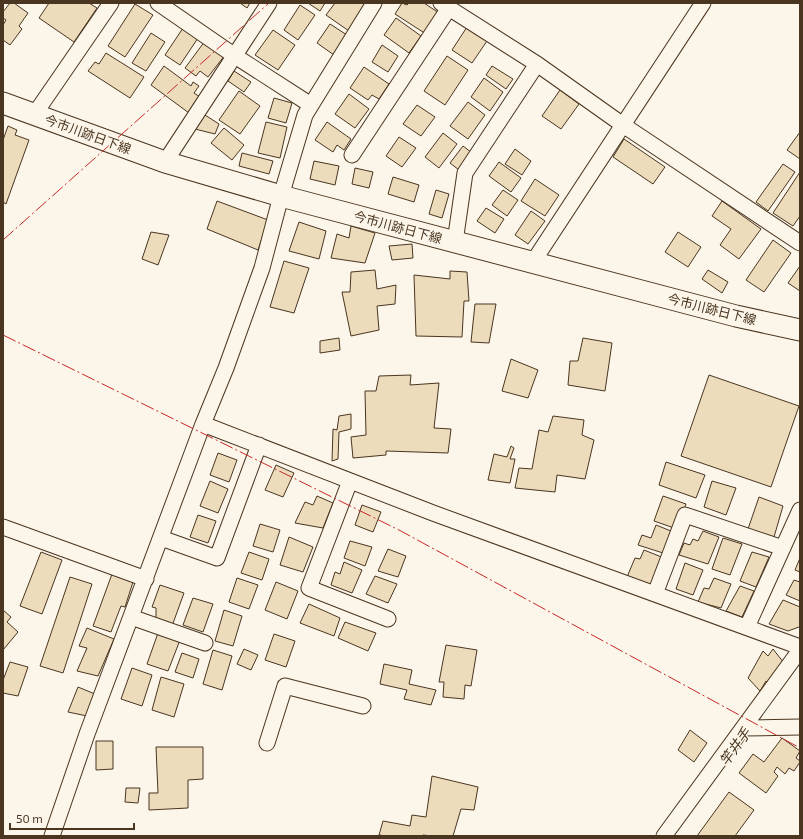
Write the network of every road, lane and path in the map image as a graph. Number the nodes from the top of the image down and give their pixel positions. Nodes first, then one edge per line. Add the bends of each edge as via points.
1 (110, 3) edge
2 (158, 3) edge
3 (269, 3) edge
4 (374, 3) edge
5 (703, 3) edge
6 (445, 6) edge
7 (235, 56) junction
8 (537, 64) junction
9 (3, 103) edge
10 (311, 105) junction
11 (34, 115) junction
12 (623, 125) junction
13 (352, 154) dead end
14 (165, 162) junction
15 (281, 196) junction
16 (455, 242) junction
17 (800, 243) edge
18 (533, 262) junction
19 (800, 330) edge
20 (203, 424) junction
21 (258, 445) junction
22 (350, 481) junction
23 (800, 510) edge
24 (3, 527) edge
25 (161, 538) junction
26 (783, 548) junction
27 (146, 579) junction
28 (655, 594) junction
29 (131, 617) junction
30 (388, 619) dead end
31 (747, 627) junction
32 (205, 643) dead end
33 (800, 646) edge
34 (800, 650) edge
35 (363, 706) dead end
36 (800, 727) edge
37 (743, 728) junction
38 (267, 743) dead end
39 (52, 836) edge
40 (664, 836) edge

1 - 11 street
2 - 7 street
3 - 7 street
4 - 10 street
5 - 12 street
6 - 8 street
6 - 13 street
7 - 10 street
7 - 14 street
8 - 12 street
8 - 16 street via 465,173
9 - 11 street, 今市川跡日下線
10 - 15 street via 305,115
11 - 14 street, 今市川跡日下線
12 - 17 street
12 - 18 street
14 - 15 street, 今市川跡日下線
15 - 16 street, 今市川跡日下線
15 - 20 street via 262,268
16 - 18 street, 今市川跡日下線
18 - 19 street, 今市川跡日下線 via 736,316
20 - 21 street
20 - 25 street
21 - 22 street
21 - 25 street via 217,558
22 - 28 street
22 - 30 street via 309,588
23 - 26 street
24 - 27 street
25 - 27 street
26 - 28 street via 685,515
26 - 31 street
27 - 29 street
28 - 31 street
29 - 32 street
29 - 39 street
31 - 33 street
34 - 37 street
35 - 38 street via 285,686
36 - 37 street
37 - 40 street

